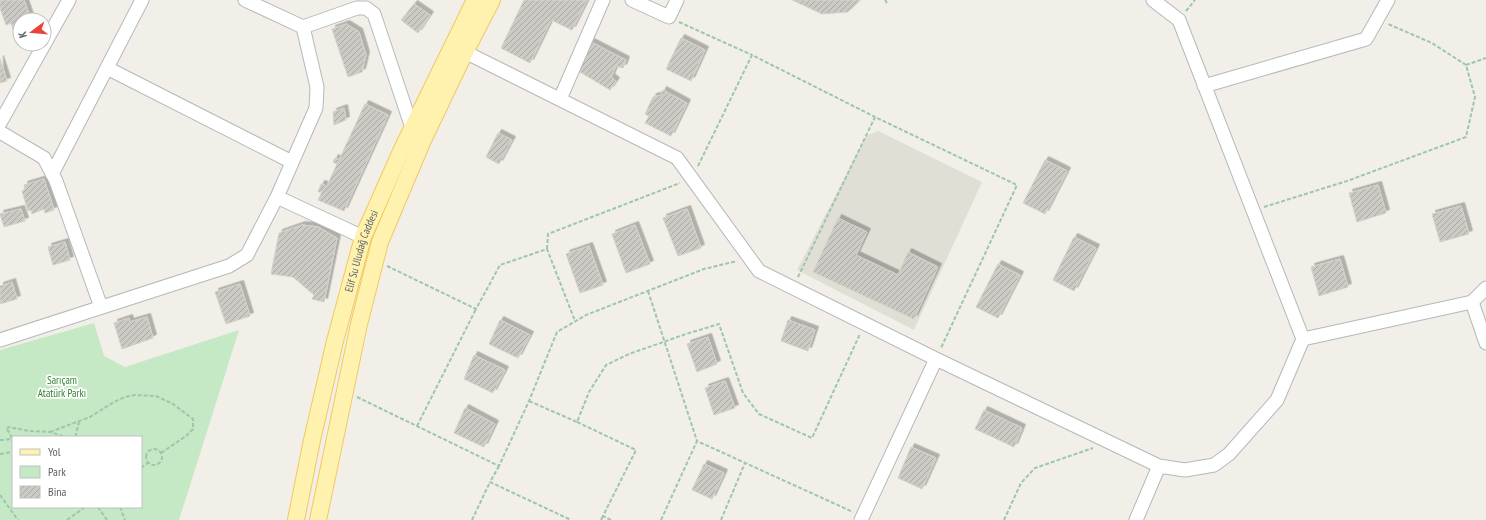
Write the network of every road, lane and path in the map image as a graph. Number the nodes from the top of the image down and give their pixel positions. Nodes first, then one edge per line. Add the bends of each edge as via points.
1 (69, 0) edge
2 (142, 0) edge
3 (245, 0) edge
4 (475, 0) edge
5 (492, 0) edge
6 (603, 0) edge
7 (632, 0) edge
8 (677, 0) edge
9 (885, 0) edge
10 (1153, 0) edge
11 (1388, 0) edge
12 (887, 3) dead end
13 (669, 17) junction
14 (1377, 19) junction
15 (303, 27) junction
16 (465, 52) junction
17 (752, 55) junction
18 (1486, 58) edge
19 (1466, 66) junction
20 (107, 68) junction
21 (1204, 86) junction
22 (560, 99) junction
23 (875, 117) junction
24 (0, 123) edge
25 (412, 128) junction
26 (0, 132) edge
27 (292, 162) junction
28 (52, 174) junction
29 (692, 178) junction
30 (277, 197) junction
31 (1253, 210) junction
32 (363, 237) junction
33 (547, 249) junction
34 (750, 258) junction
35 (375, 261) junction
36 (793, 288) junction
37 (1486, 288) edge
38 (648, 291) junction
39 (1472, 302) junction
40 (101, 307) junction
41 (476, 309) junction
42 (575, 321) junction
43 (865, 324) junction
44 (1303, 339) junction
45 (0, 340) edge
46 (665, 342) junction
47 (1486, 343) edge
48 (936, 359) junction
49 (345, 391) junction
50 (529, 401) junction
51 (79, 422) junction
52 (577, 422) junction
53 (417, 426) junction
54 (50, 432) junction
55 (63, 436) edge
56 (76, 436) edge
57 (12, 438) edge
58 (0, 440) edge
59 (697, 441) junction
60 (1111, 442) junction
61 (12, 452) edge
62 (161, 453) junction
63 (0, 454) edge
64 (149, 462) junction
65 (745, 464) junction
66 (499, 466) junction
67 (1159, 466) junction
68 (142, 467) edge
69 (490, 482) junction
70 (0, 495) edge
71 (84, 508) edge
72 (99, 508) edge
73 (120, 508) edge
74 (603, 516) junction
75 (862, 518) edge
76 (18, 520) edge
77 (67, 520) edge
78 (107, 520) edge
79 (125, 520) edge
80 (296, 520) edge
81 (318, 520) edge
82 (472, 520) edge
83 (571, 520) edge
84 (601, 520) edge
85 (611, 520) edge
86 (661, 520) edge
87 (721, 520) edge
88 (1004, 520) edge
89 (1136, 520) edge

1 - 24 street
2 - 20 street
3 - 15 street
4 - 25 main road, Elif Su Uludağ Caddesi
5 - 16 main road, Elif Su Uludağ Caddesi
6 - 22 street
7 - 13 street
8 - 13 street
9 - 12 path
10 - 21 street via 1179,20
11 - 14 street
13 - 17 path
14 - 19 path via 1432,43
14 - 21 street via 1366,39
15 - 25 street via 357,8 366,8 374,14
15 - 27 street via 317,87 316,108
16 - 22 street
16 - 35 main road, Elif Su Uludağ Caddesi via 423,140 380,242
17 - 23 path
17 - 29 path
18 - 19 path
19 - 31 path via 1475,97 1466,137 1347,181
20 - 27 street
20 - 28 street
21 - 31 street
22 - 29 street via 678,158
23 - 36 path
23 - 48 path via 1017,185
25 - 32 main road, Elif Su Uludağ Caddesi
26 - 28 street via 44,158
27 - 30 street
28 - 40 street
29 - 33 path via 548,234
29 - 34 street
30 - 32 street
30 - 40 street via 247,255 229,266
31 - 44 street
32 - 80 main road, Elif Su Uludağ Caddesi via 335,341
33 - 41 path via 500,266
33 - 42 path
34 - 36 street via 759,271
34 - 38 path via 704,269
35 - 41 path
35 - 49 main road, Elif Su Uludağ Caddesi
36 - 43 street
37 - 39 street
38 - 42 path
38 - 46 path
39 - 44 street
39 - 47 street
40 - 45 street
41 - 53 path
42 - 50 path via 557,332
43 - 46 path via 812,438 759,414 743,393 719,324
43 - 48 street
44 - 67 street via 1277,400 1229,454 1214,465 1185,470
46 - 52 path via 606,365 590,392
46 - 59 path
48 - 60 street
48 - 75 street
49 - 53 path
49 - 81 main road, Elif Su Uludağ Caddesi
50 - 52 path
50 - 66 path
51 - 54 path
51 - 56 path
51 - 62 path via 125,397 156,396 193,419 193,429
52 - 74 path via 636,450
53 - 66 path
54 - 55 path
54 - 57 path via 9,427 6,429
57 - 58 path
59 - 65 path
59 - 86 path
60 - 67 street
60 - 88 path via 1035,468 1021,483
61 - 63 path
62 - 64 path via 162,458 158,464
62 - 64 path via 155,449 150,451 147,457
64 - 68 path
65 - 75 path
65 - 87 path
66 - 69 path
67 - 89 street
69 - 82 path
69 - 83 path
70 - 76 path
71 - 77 path
72 - 78 path
73 - 79 path
74 - 84 path
74 - 85 path

